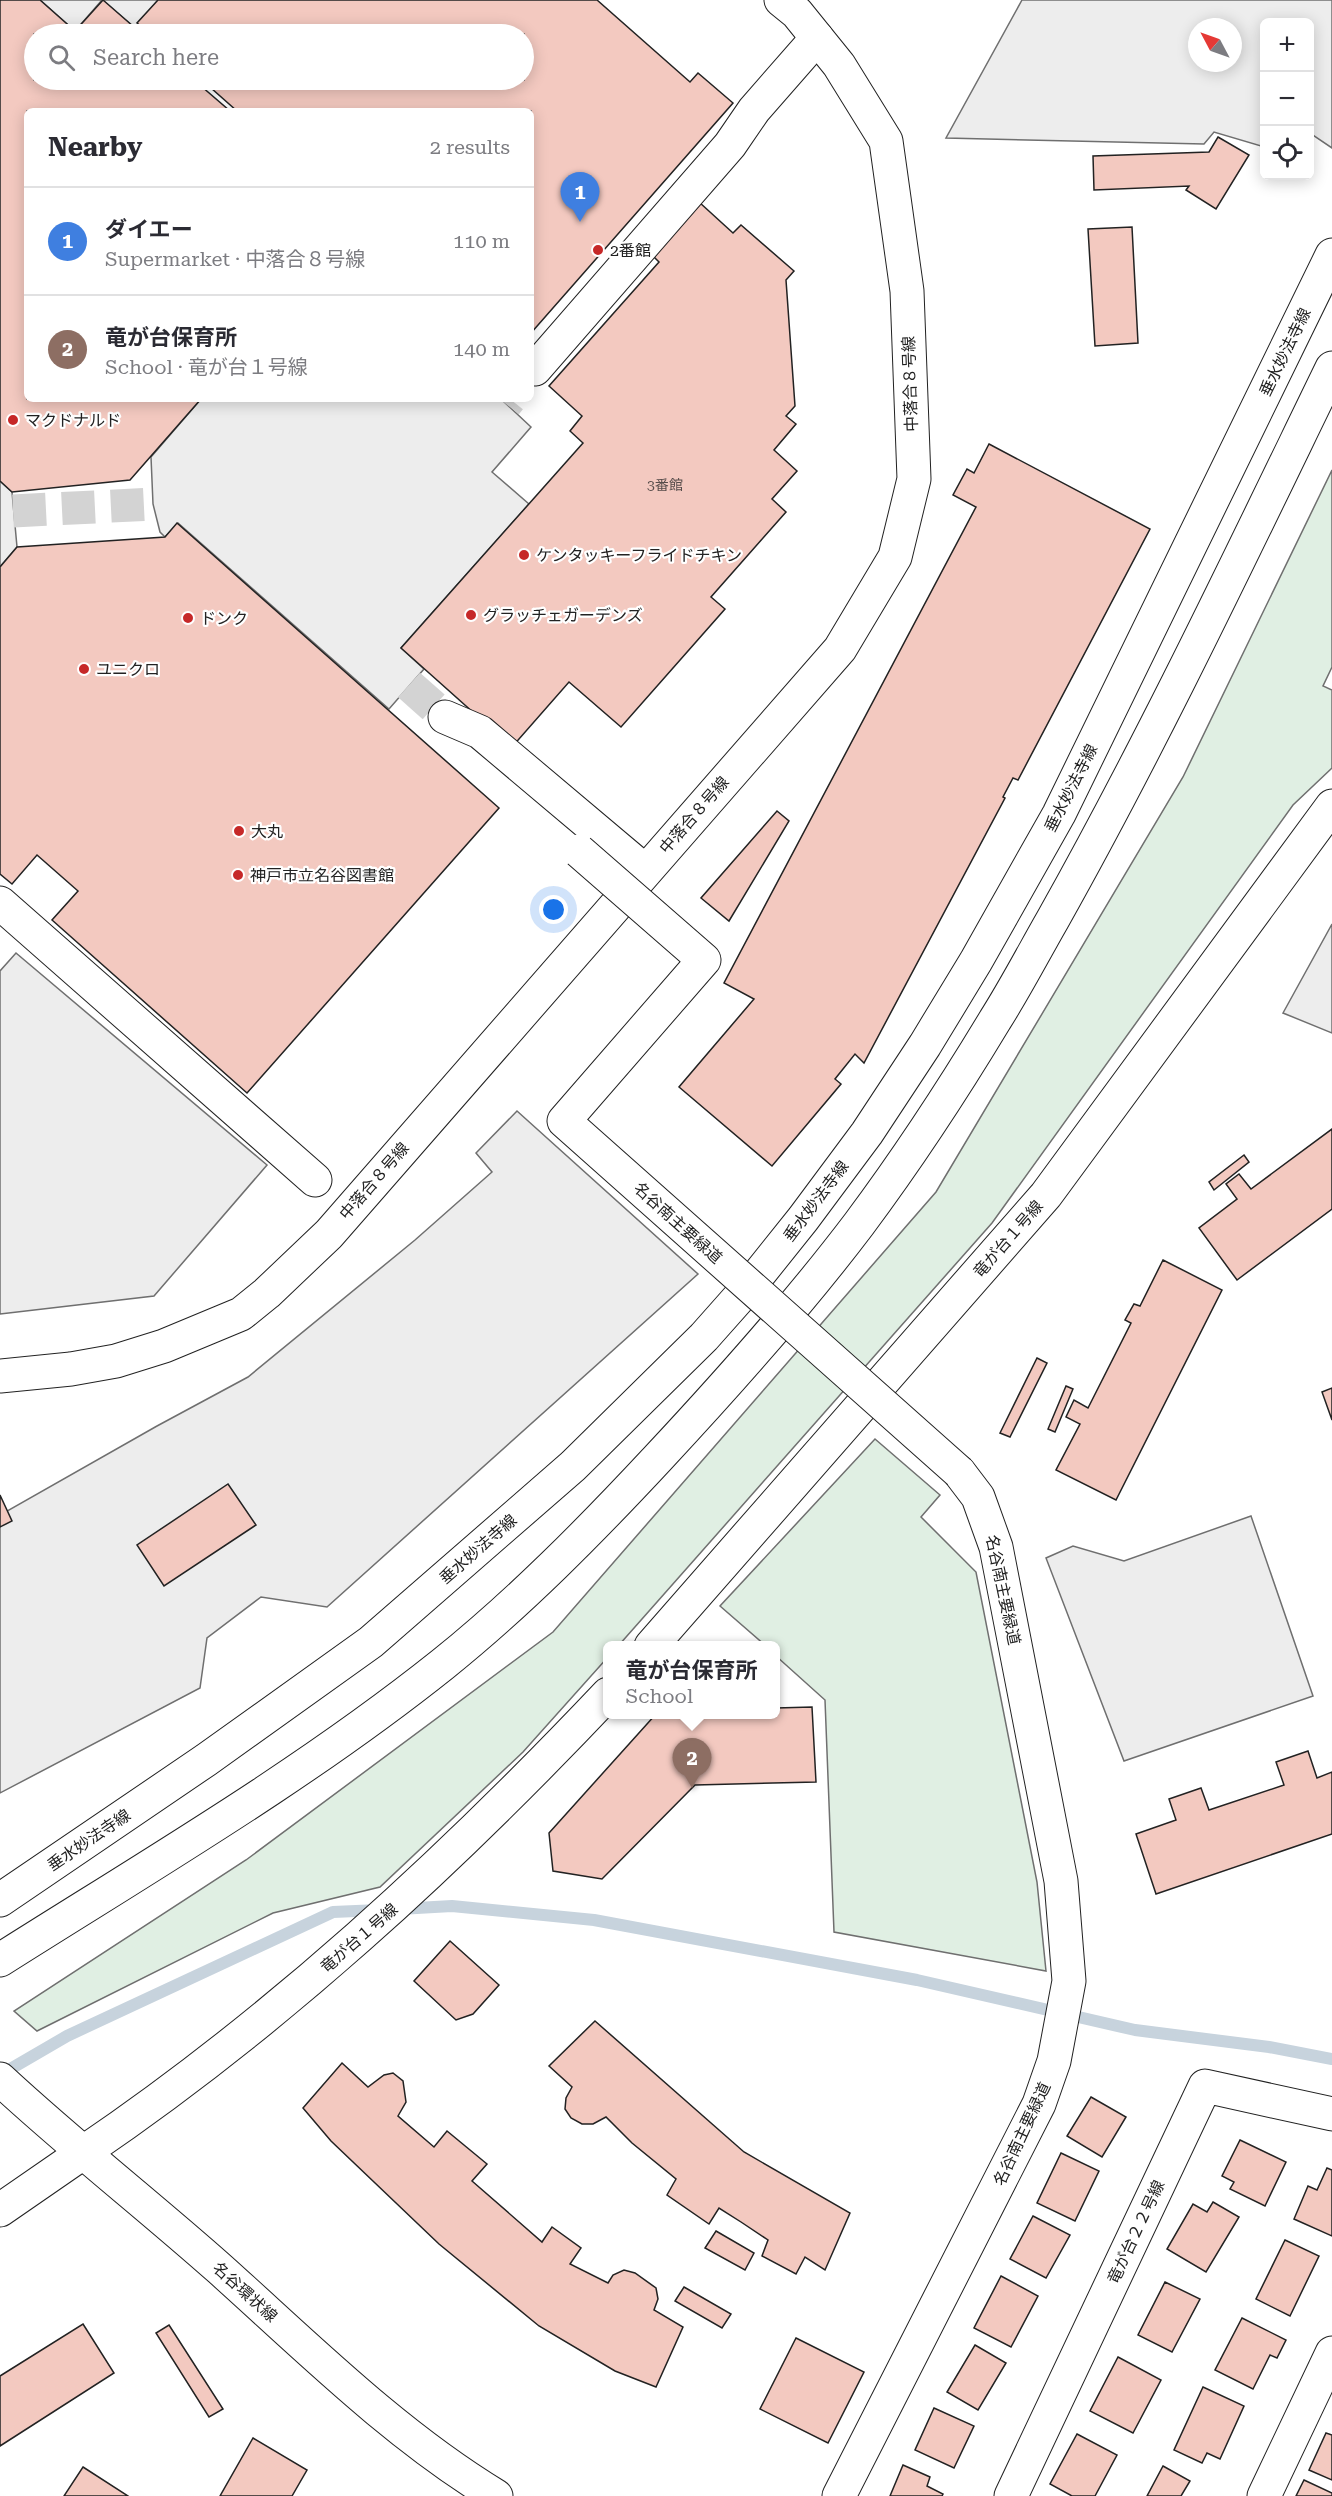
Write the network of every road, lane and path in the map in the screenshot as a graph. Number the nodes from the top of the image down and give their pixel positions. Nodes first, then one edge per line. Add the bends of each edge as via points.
1 (781, 0) edge
2 (817, 38) junction
3 (1332, 255) edge
4 (1332, 368) edge
5 (535, 369) dead end
6 (445, 717) tunnel mouth
7 (1332, 806) edge
8 (579, 851) dead end
9 (645, 871) junction
10 (0, 903) edge
11 (315, 1180) dead end
12 (0, 1376) edge
13 (655, 1641) edge
14 (603, 1699) edge
15 (0, 1900) edge
16 (0, 1960) edge
17 (7, 2086) edge
18 (1332, 2114) edge
19 (84, 2152) junction
20 (0, 2210) edge
21 (1332, 2353) edge
22 (496, 2496) edge
23 (838, 2496) edge
24 (1011, 2496) edge
25 (1264, 2496) edge

1 - 2 street, 中落合８号線
2 - 5 street via 754,110 730,145
2 - 9 street, 中落合８号線 via 839,65 886,141 907,291 915,479 895,557 840,650
3 - 15 street, 垂水妙法寺線 via 1059,814 925,1045 867,1132 752,1284 573,1466 370,1642 206,1761
4 - 16 street via 1188,666 996,1020 859,1223 774,1328 590,1530 446,1661 331,1748
6 - 9 street via 480,732
7 - 13 street, 竜が台１号線 via 1046,1195
8 - 23 street, 名谷南主要緑道, bridge via 704,960 564,1121 959,1472 978,1497 996,1547 1061,1881 1070,1981 1054,2061 1039,2104
9 - 12 street, 中落合８号線 via 329,1234 241,1314 164,1346 116,1360
10 - 11 street
14 - 19 street, 竜が台１号線 via 497,1809 336,1958 126,2124
17 - 19 street, 名谷環状線
18 - 24 street, 竜が台２２号線 via 1205,2086
19 - 20 street, 竜が台１号線
19 - 22 street, 名谷環状線 via 388,2420
21 - 25 street

